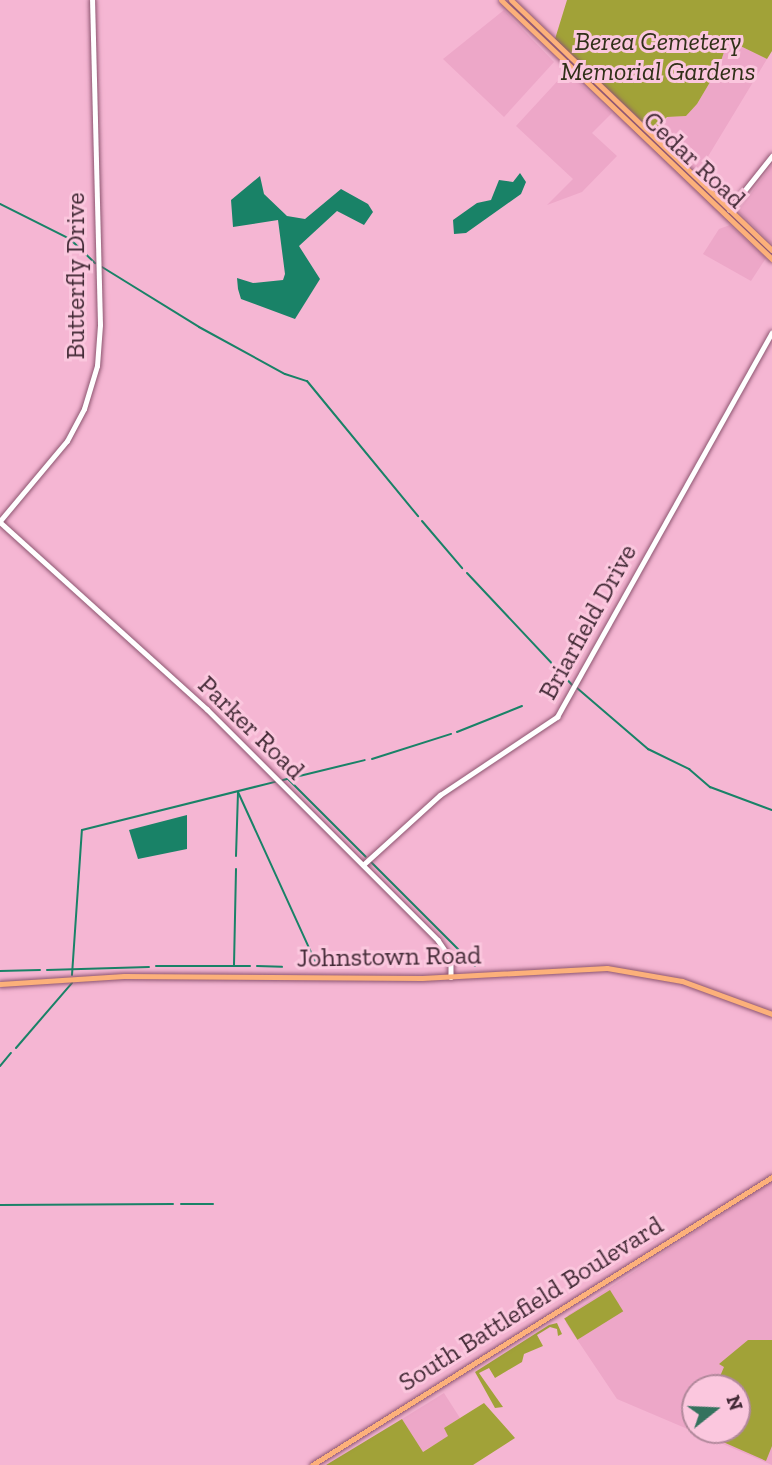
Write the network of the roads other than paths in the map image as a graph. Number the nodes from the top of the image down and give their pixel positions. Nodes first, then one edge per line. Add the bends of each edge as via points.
1 (92, 0) edge
2 (501, 0) edge
3 (511, 0) edge
4 (558, 48) junction
5 (564, 64) junction
6 (614, 101) junction
7 (772, 156) edge
8 (726, 211) junction
9 (772, 250) edge
10 (772, 259) edge
11 (772, 333) edge
12 (0, 522) edge
13 (363, 865) junction
14 (451, 977) junction
15 (0, 984) edge
16 (772, 1014) edge
17 (772, 1177) edge
18 (312, 1465) edge

1 - 12 street, Butterfly Drive via 99,355 90,393 71,435
2 - 5 main road, Cedar Road
3 - 4 main road, Cedar Road
4 - 5 main road
4 - 6 main road, Cedar Road
5 - 6 main road
5 - 8 main road, Cedar Road
6 - 8 main road, Cedar Road
7 - 8 street
8 - 9 main road, Cedar Road
8 - 10 main road, Cedar Road
11 - 13 street, Briarfield Drive via 556,717 440,795
12 - 13 street, Parker Road via 207,709
13 - 14 street, Parker Road via 446,949
14 - 15 main road, Johnstown Road via 124,976
14 - 16 main road, Johnstown Road via 628,970 682,981
17 - 18 main road, South Battlefield Boulevard

